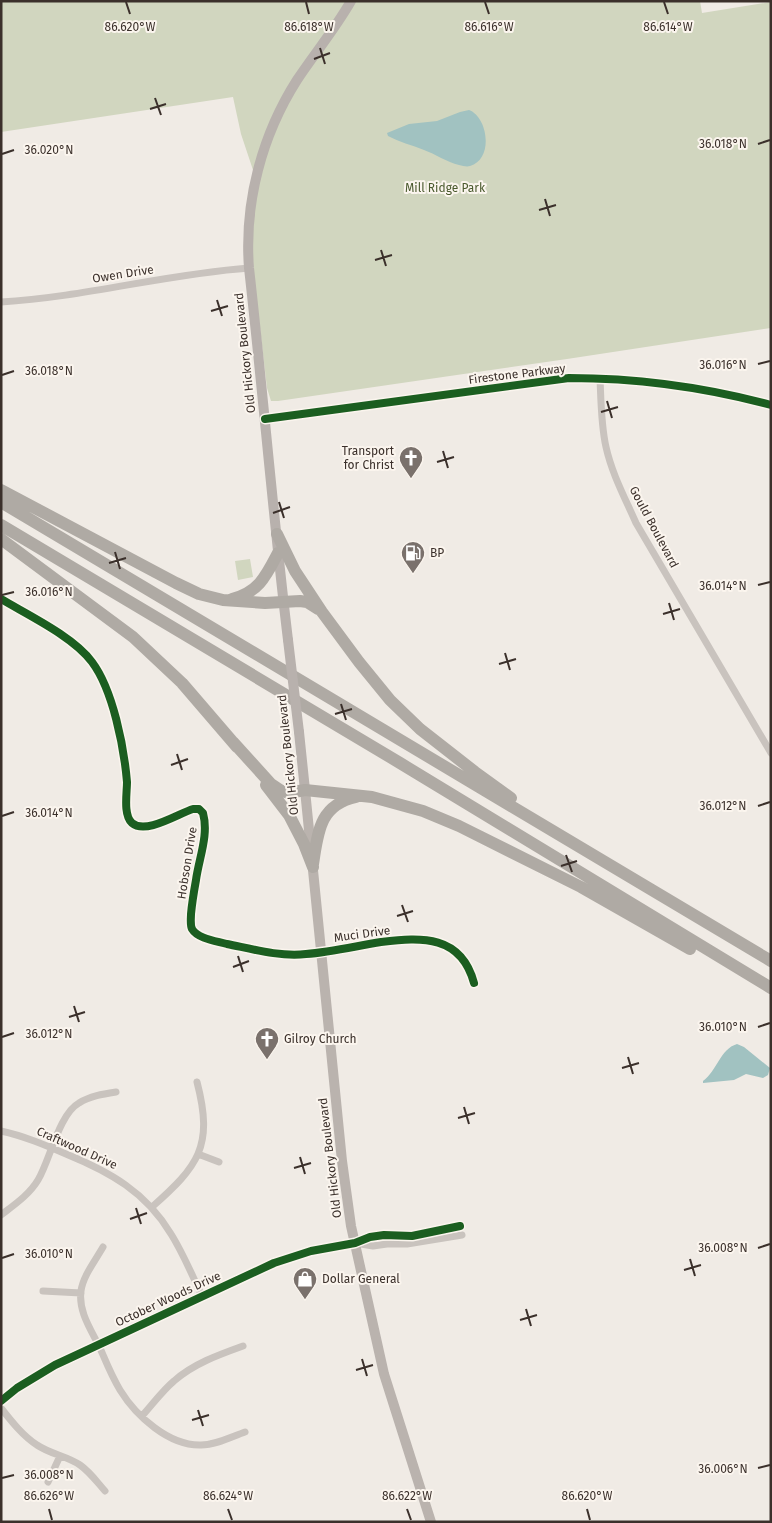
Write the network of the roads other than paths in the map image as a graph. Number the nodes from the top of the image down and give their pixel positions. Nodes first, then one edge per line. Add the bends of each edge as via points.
1 (351, 1) edge
2 (249, 268) junction
3 (1, 302) edge
4 (600, 378) junction
5 (771, 405) edge
6 (264, 419) junction
7 (1, 490) edge
8 (1, 502) edge
9 (1, 525) edge
10 (277, 534) junction
11 (1, 539) edge
12 (278, 554) junction
13 (1, 599) edge
14 (223, 600) junction
15 (284, 602) junction
16 (322, 612) junction
17 (233, 742) junction
18 (771, 752) edge
19 (305, 790) junction
20 (364, 796) junction
21 (591, 854) junction
22 (313, 867) junction
23 (322, 951) junction
24 (771, 961) edge
25 (474, 983) dead end
26 (771, 988) edge
27 (771, 992) edge
28 (197, 1082) dead end
29 (116, 1092) dead end
30 (1, 1131) edge
31 (53, 1148) junction
32 (198, 1154) junction
33 (220, 1162) dead end
34 (152, 1207) junction
35 (1, 1215) edge
36 (460, 1226) dead end
37 (462, 1235) dead end
38 (355, 1243) junction
39 (103, 1248) dead end
40 (43, 1291) dead end
41 (81, 1294) junction
42 (202, 1296) junction
43 (98, 1344) junction
44 (242, 1346) dead end
45 (1, 1400) edge
46 (1, 1408) edge
47 (142, 1416) junction
48 (245, 1432) dead end
49 (60, 1456) junction
50 (48, 1482) dead end
51 (104, 1491) dead end
52 (430, 1522) edge

1 - 2 main road, Old Hickory Boulevard via 298,79 270,132 251,204
2 - 3 street, Owen Drive via 206,271 56,297
2 - 6 main road, Old Hickory Boulevard
4 - 5 street, Firestone Parkway via 705,389
4 - 6 street, Firestone Parkway via 544,380
4 - 18 street, Gould Boulevard via 606,446 624,497
6 - 10 main road, Old Hickory Boulevard
7 - 14 highway via 176,583 199,594
8 - 21 highway
9 - 26 highway
10 - 12 main road, Old Hickory Boulevard
10 - 16 highway via 295,571
11 - 17 highway via 133,637 182,683
12 - 14 highway via 257,588 243,596
12 - 15 main road, Old Hickory Boulevard
13 - 23 street, Hobson Drive via 77,646 99,672 122,744 131,821 137,826 147,826 193,808 203,812 205,831 192,902 193,930 208,938 261,951 299,954
14 - 15 highway
15 - 16 highway via 307,602
15 - 19 main road, Old Hickory Boulevard, bridge
16 - 21 highway via 390,700 420,729
17 - 19 highway via 277,789 288,792
17 - 22 highway via 289,815
19 - 20 highway
19 - 22 main road, Old Hickory Boulevard
20 - 22 highway via 341,802 324,818
20 - 27 highway via 423,810 460,826 600,897 745,981
21 - 24 highway
22 - 23 main road, Old Hickory Boulevard
23 - 25 street, Muci Drive via 404,939 430,940 455,951 467,966
23 - 38 main road, Old Hickory Boulevard via 342,1161
28 - 32 street via 204,1116
29 - 31 street via 88,1098 73,1107
30 - 31 street, Craftwood Drive
31 - 34 street, Craftwood Drive via 109,1173
31 - 35 street via 35,1184
32 - 33 street
32 - 34 street via 184,1177
34 - 42 street, Craftwood Drive via 172,1235
36 - 38 street via 408,1236 376,1236
37 - 38 street via 407,1244 372,1246
38 - 42 street, October Woods Drive via 284,1259
38 - 52 main road, Old Hickory Boulevard via 384,1374
39 - 41 street via 84,1281
40 - 41 street
41 - 43 street via 84,1312
42 - 43 street, October Woods Drive
43 - 45 street, October Woods Drive via 42,1372
43 - 47 street via 122,1394
44 - 47 street via 182,1374
46 - 49 street via 32,1442
47 - 48 street via 168,1437 188,1444 210,1444
49 - 50 street
49 - 51 street via 84,1468

